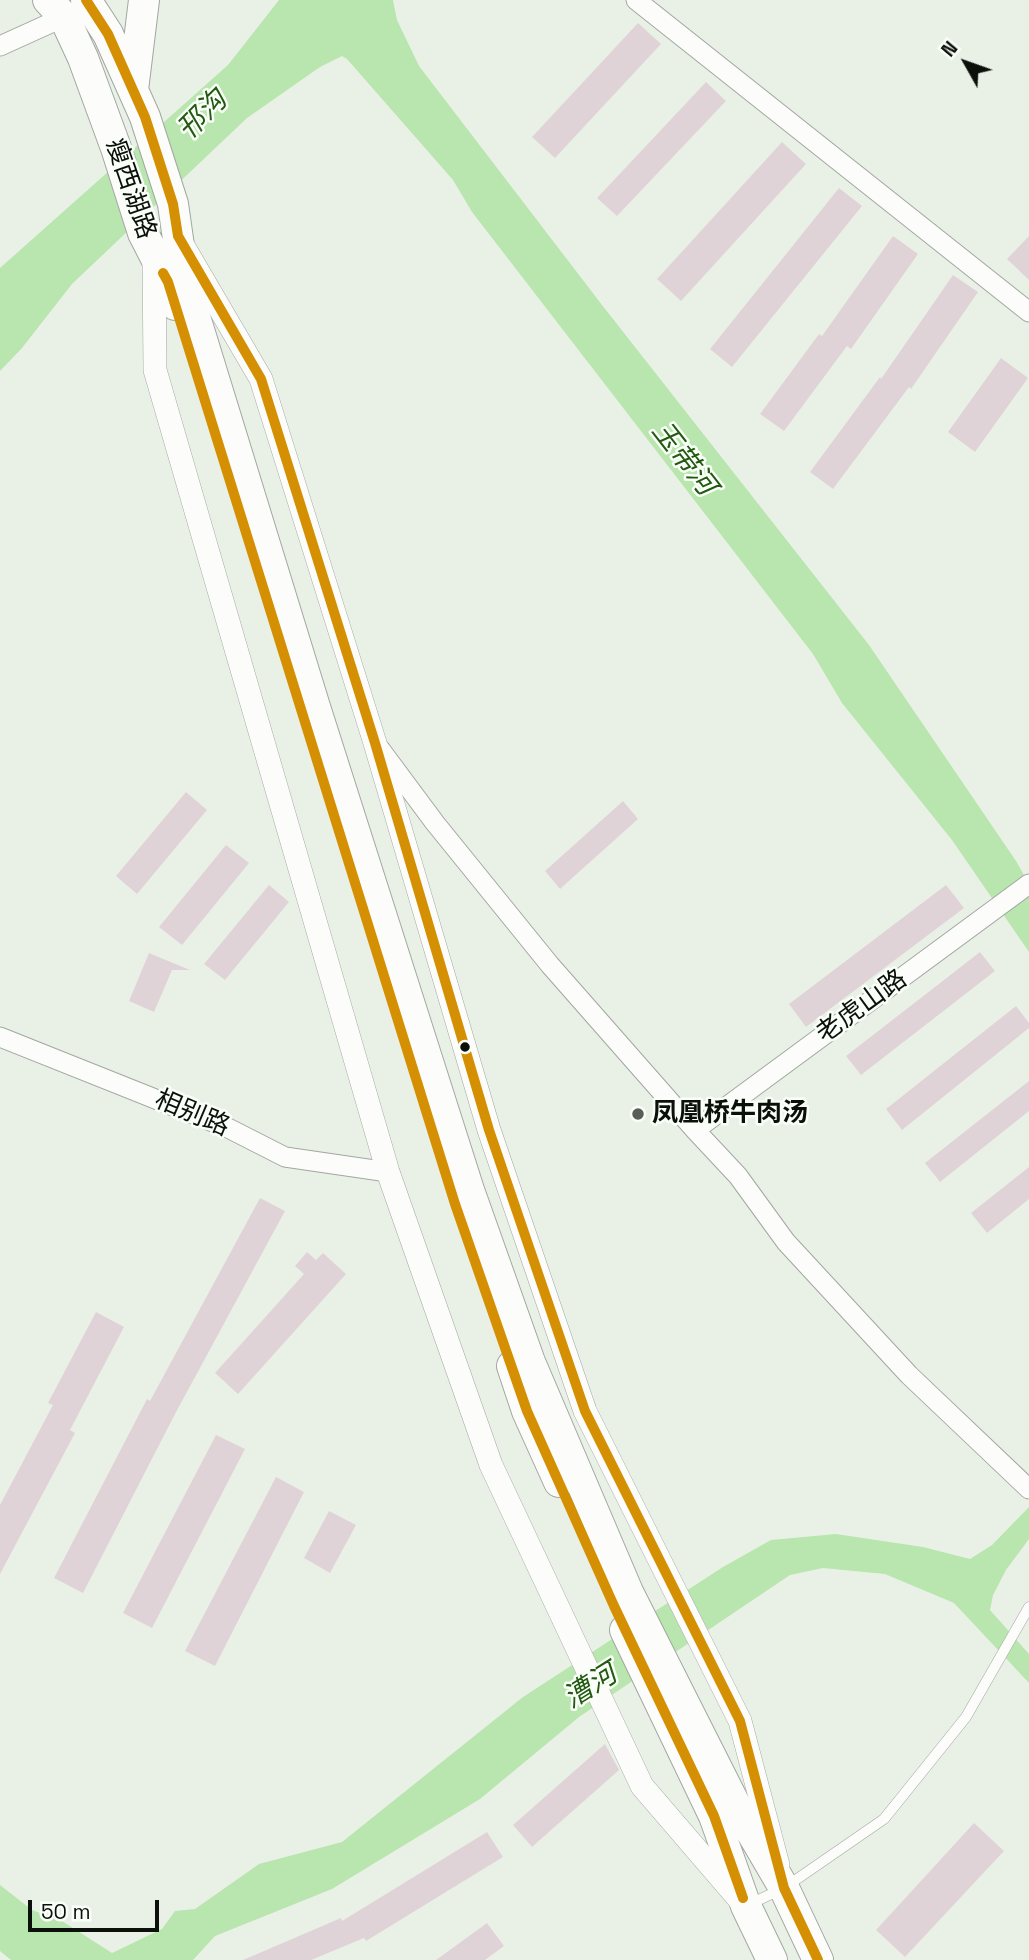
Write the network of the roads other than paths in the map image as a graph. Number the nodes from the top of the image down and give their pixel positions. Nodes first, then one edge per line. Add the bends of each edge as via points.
1 (144, 0) edge
2 (636, 0) edge
3 (66, 6) edge
4 (0, 46) edge
5 (133, 90) junction
6 (178, 236) junction
7 (148, 244) junction
8 (1029, 312) edge
9 (375, 743) junction
10 (1029, 884) edge
11 (0, 1037) edge
12 (695, 1130) junction
13 (388, 1172) junction
14 (1029, 1489) edge
15 (621, 1599) junction
16 (1029, 1606) edge
17 (663, 1686) junction
18 (784, 1888) junction
19 (746, 1906) junction
20 (772, 1960) edge
21 (818, 1960) edge

1 - 5 main road
2 - 8 street
3 - 4 street
3 - 5 main road, 瘦西湖路 via 108,34
3 - 7 main road, 瘦西湖路
5 - 6 main road, 瘦西湖路 via 173,204
6 - 9 street via 261,379
6 - 15 main road, 瘦西湖路 via 184,281 469,1190
7 - 13 street via 155,370
7 - 15 main road, 瘦西湖路 via 168,282 455,1204 527,1411
9 - 12 street via 550,965
9 - 18 street via 489,1130 585,1411 740,1721
10 - 12 street, 老虎山路
11 - 13 street, 相别路 via 228,1128 285,1157
12 - 14 street via 738,1176 786,1242 909,1375
13 - 19 street via 491,1465 642,1786
15 - 17 main road, 瘦西湖路
16 - 18 lane via 966,1717 884,1819
17 - 18 main road, 瘦西湖路
17 - 19 main road, 瘦西湖路
18 - 19 lane
18 - 21 main road, 瘦西湖路
19 - 20 main road, 瘦西湖路

